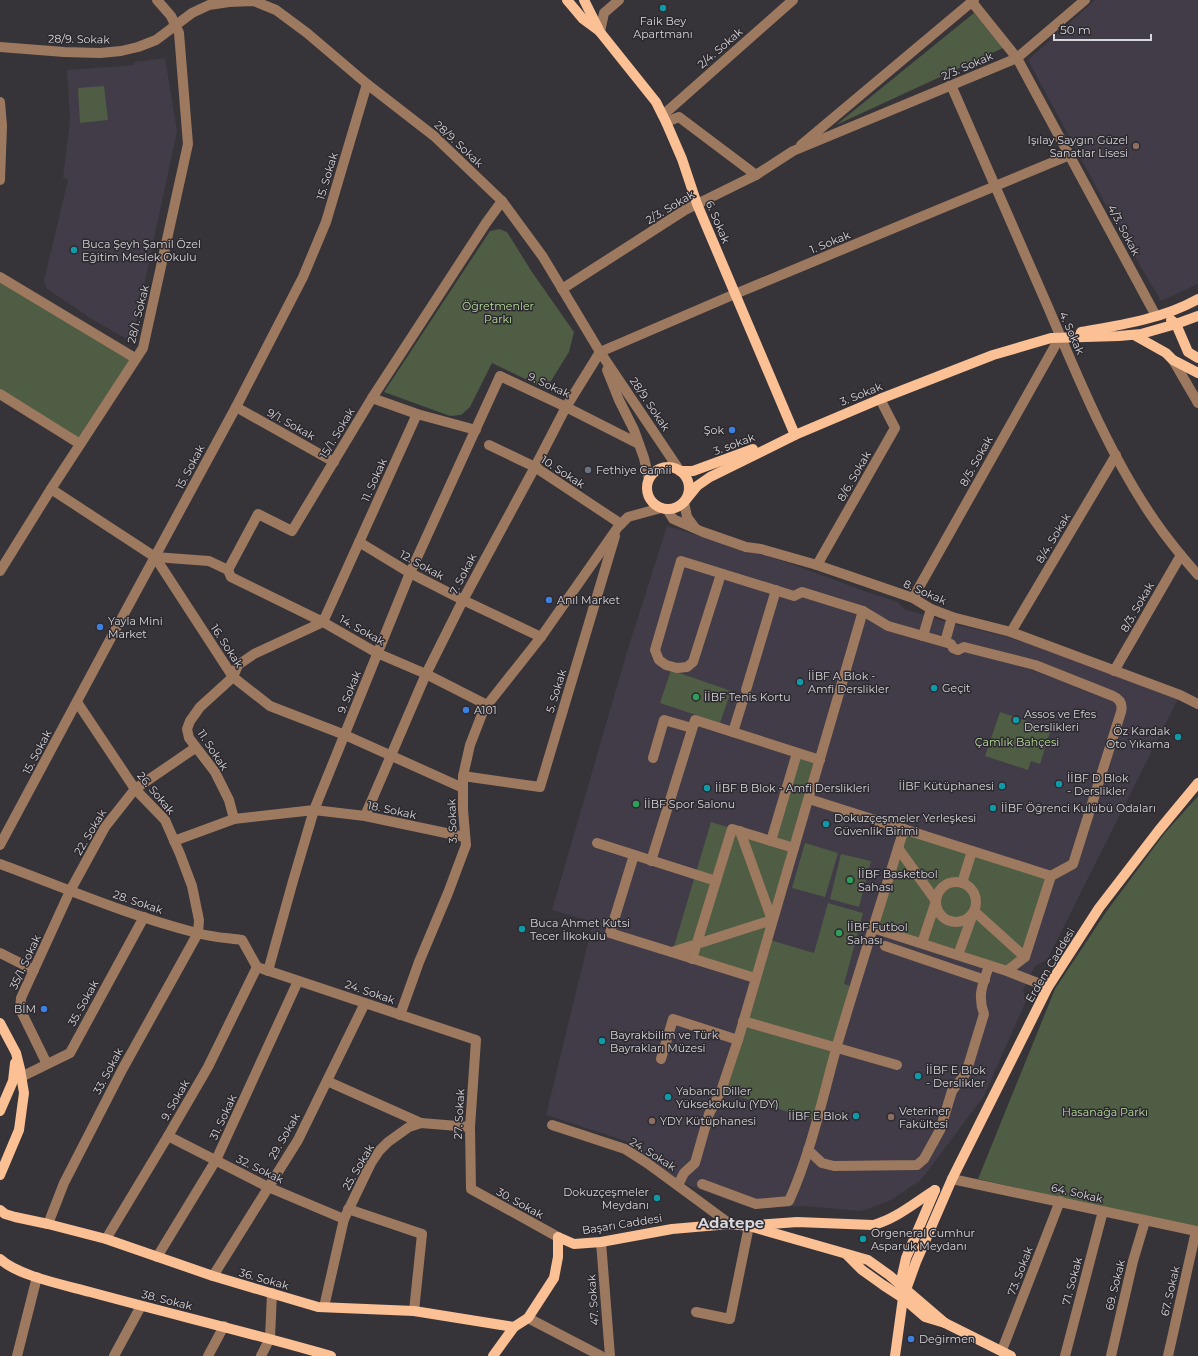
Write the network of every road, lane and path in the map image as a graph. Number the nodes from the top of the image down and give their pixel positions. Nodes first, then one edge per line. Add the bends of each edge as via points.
1 (157, 0) edge
2 (253, 0) edge
3 (567, 0) edge
4 (584, 0) edge
5 (619, 0) edge
6 (793, 0) edge
7 (1085, 0) edge
8 (973, 1) edge
9 (175, 25) junction
10 (600, 32) junction
11 (0, 47) edge
12 (1017, 58) junction
13 (367, 84) junction
14 (951, 85) junction
15 (0, 102) edge
16 (665, 119) junction
17 (794, 151) junction
18 (1070, 155) junction
19 (756, 175) junction
20 (0, 180) edge
21 (995, 187) junction
22 (502, 201) junction
23 (697, 204) junction
24 (0, 277) edge
25 (562, 289) junction
26 (735, 294) junction
27 (1198, 299) edge
28 (1156, 316) junction
29 (1198, 316) edge
30 (1176, 324) junction
31 (1134, 335) junction
32 (1060, 337) junction
33 (600, 352) junction
34 (135, 358) junction
35 (1198, 358) edge
36 (1173, 360) junction
37 (1198, 373) edge
38 (0, 394) edge
39 (372, 398) junction
40 (880, 399) junction
41 (1198, 404) edge
42 (236, 407) junction
43 (566, 407) junction
44 (418, 414) junction
45 (476, 430) junction
46 (795, 435) junction
47 (80, 444) junction
48 (640, 444) junction
49 (489, 446) dead end
50 (1116, 455) junction
51 (334, 462) junction
52 (535, 467) junction
53 (680, 471) junction
54 (649, 479) junction
55 (52, 489) junction
56 (684, 502) junction
57 (664, 508) junction
58 (619, 525) junction
59 (695, 528) junction
60 (359, 542) junction
61 (1181, 555) junction
62 (155, 557) junction
63 (817, 565) junction
64 (228, 570) junction
65 (0, 571) edge
66 (410, 573) junction
67 (721, 574) junction
68 (1198, 575) edge
69 (776, 590) junction
70 (913, 598) junction
71 (462, 600) junction
72 (931, 609) junction
73 (863, 611) junction
74 (952, 617) junction
75 (322, 622) junction
76 (1010, 632) junction
77 (923, 636) junction
78 (540, 637) junction
79 (948, 643) junction
80 (377, 653) junction
81 (1114, 671) junction
82 (426, 674) junction
83 (232, 677) junction
84 (746, 690) dead end
85 (743, 700) dead end
86 (77, 702) junction
87 (1198, 704) edge
88 (487, 706) junction
89 (692, 728) junction
90 (733, 732) junction
91 (345, 735) junction
92 (196, 748) junction
93 (797, 753) junction
94 (391, 756) junction
95 (653, 758) dead end
96 (820, 760) junction
97 (463, 776) junction
98 (1198, 783) edge
99 (463, 788) junction
100 (135, 789) junction
101 (809, 798) junction
102 (314, 810) junction
103 (365, 816) junction
104 (234, 819) junction
105 (904, 829) junction
106 (736, 830) junction
107 (465, 837) junction
108 (771, 840) junction
109 (174, 841) junction
110 (597, 843) dead end
111 (0, 846) edge
112 (794, 848) junction
113 (898, 848) junction
114 (972, 851) junction
115 (634, 855) junction
116 (651, 861) junction
117 (1, 867) edge
118 (1051, 876) junction
119 (716, 881) junction
120 (962, 883) junction
121 (70, 891) junction
122 (936, 901) junction
123 (974, 911) junction
124 (144, 917) junction
125 (772, 920) junction
126 (872, 928) junction
127 (198, 933) junction
128 (922, 944) junction
129 (697, 945) junction
130 (885, 946) dead end
131 (0, 953) edge
132 (672, 953) junction
133 (958, 955) junction
134 (1025, 957) junction
135 (692, 959) junction
136 (989, 966) junction
137 (256, 967) junction
138 (34, 970) junction
139 (268, 971) junction
140 (1007, 971) junction
141 (755, 978) junction
142 (984, 980) junction
143 (298, 981) junction
144 (1048, 987) junction
145 (365, 1002) junction
146 (400, 1015) junction
147 (743, 1021) junction
148 (0, 1023) edge
149 (476, 1040) joint
150 (738, 1040) junction
151 (836, 1048) junction
152 (16, 1053) junction
153 (661, 1059) dead end
154 (47, 1064) junction
155 (897, 1065) dead end
156 (21, 1077) junction
157 (327, 1081) junction
158 (2, 1105) edge
159 (421, 1123) junction
160 (552, 1125) dead end
161 (470, 1127) junction
162 (168, 1136) junction
163 (808, 1150) junction
164 (216, 1160) junction
165 (0, 1175) edge
166 (952, 1179) junction
167 (702, 1184) dead end
168 (678, 1185) junction
169 (268, 1187) junction
170 (471, 1189) joint
171 (935, 1190) junction
172 (1060, 1201) junction
173 (348, 1209) junction
174 (0, 1210) edge
175 (1103, 1211) junction
176 (344, 1219) junction
177 (1145, 1221) junction
178 (48, 1224) junction
179 (730, 1224) junction
180 (750, 1226) junction
181 (1196, 1231) joint
182 (558, 1237) junction
183 (106, 1240) junction
184 (601, 1242) junction
185 (158, 1257) junction
186 (0, 1258) edge
187 (213, 1276) junction
188 (38, 1277) junction
189 (903, 1291) junction
190 (272, 1294) junction
191 (141, 1306) junction
192 (324, 1307) junction
193 (414, 1311) junction
194 (696, 1312) dead end
195 (528, 1318) junction
196 (224, 1326) junction
197 (514, 1327) junction
198 (270, 1338) junction
199 (1002, 1350) junction
200 (18, 1356) edge
201 (114, 1356) edge
202 (208, 1356) edge
203 (261, 1356) edge
204 (331, 1356) edge
205 (494, 1356) edge
206 (601, 1356) edge
207 (610, 1356) edge
208 (895, 1356) edge
209 (1011, 1356) edge
210 (1065, 1356) edge
211 (1111, 1356) edge
212 (1168, 1356) edge

1 - 9 street via 171,16
2 - 9 street, 28/9. Sokak via 208,5
2 - 13 street, 28/9. Sokak via 276,10 308,33
3 - 10 main road, 6. Sokak via 583,19
4 - 10 main road, 6. Sokak
5 - 10 street via 604,13
6 - 16 street, 2/4. Sokak
7 - 12 street, 2/3. Sokak
8 - 12 street
8 - 17 street, 2/3. Sokak
9 - 11 street, 28/9. Sokak via 156,40 121,51 64,52
9 - 34 street, 28/1. Sokak via 179,33 188,144 143,348
10 - 16 main road, 6. Sokak via 656,102
12 - 14 street, 2/3. Sokak
12 - 18 street, 4/3. Sokak
13 - 22 street, 28/9. Sokak via 434,136
13 - 42 street, 15. Sokak via 326,222 299,284
14 - 17 street, 2/3. Sokak
14 - 21 street, 4. Sokak
15 - 20 street
16 - 19 street via 679,117
16 - 23 main road, 6. Sokak
17 - 19 street, 2/3. Sokak
18 - 21 street, 1. Sokak
18 - 28 street, 4/3. Sokak
19 - 23 street, 2/3. Sokak
21 - 26 street, 1. Sokak
21 - 32 street, 4. Sokak
22 - 25 street, 28/9. Sokak via 543,257
22 - 39 street, 15/1. Sokak
23 - 25 street, 2/3. Sokak
23 - 26 main road, 6. Sokak
24 - 34 street
25 - 33 street, 28/9. Sokak
26 - 33 street, 1. Sokak
26 - 46 main road, 6. Sokak
27 - 28 main road, 3. Sokak via 1179,309
28 - 30 main road via 1167,317
28 - 32 main road, 3. Sokak
29 - 30 main road, 3. Sokak
30 - 31 main road, 3. Sokak
30 - 35 main road via 1188,352
31 - 32 main road, 3. Sokak
31 - 36 main road via 1166,353
32 - 40 main road, 3. Sokak via 993,356
32 - 50 street, 4. Sokak
32 - 70 street, 8/5. Sokak
33 - 43 street, 7. Sokak
33 - 48 street, 28/9. Sokak
33 - 53 street, 28/9. Sokak
34 - 47 street, 28/1. Sokak
36 - 37 main road
36 - 41 street
38 - 47 street
39 - 44 street
39 - 51 street, 15/1. Sokak
40 - 46 main road, 3. Sokak
40 - 63 street, 8/6. Sokak via 895,428
42 - 51 street, 9/1. Sokak
42 - 62 street, 15. Sokak
43 - 45 street, 9. Sokak via 500,376
43 - 48 street, 9. Sokak
43 - 52 street, 7. Sokak
44 - 45 street
44 - 60 street, 11. Sokak
45 - 66 street, 9. Sokak
46 - 53 main road, 3. sokak via 693,471
46 - 56 main road, 3. Sokak via 710,477 697,486
47 - 55 street, 28/1. Sokak
48 - 54 street, 28/9. Sokak
49 - 52 street, 10. Sokak
50 - 61 street, 4. Sokak via 1155,522
50 - 76 street, 8/4. Sokak
51 - 64 street, 15/1. Sokak via 292,532 258,514
52 - 58 street, 10. Sokak
52 - 71 street, 7. Sokak
53 - 54 main road via 666,467 653,473
53 - 56 main road via 685,475 689,489
54 - 57 main road via 647,485 650,499
55 - 62 street, 16. Sokak
55 - 65 street, 28/1. Sokak
56 - 57 main road via 674,508
56 - 59 street via 688,517
57 - 58 street via 628,517
57 - 59 street, 8. Sokak via 673,519
58 - 78 street, 3. Sokak
58 - 97 street, 5. Sokak via 540,787
59 - 63 street, 8. Sokak via 746,547
60 - 66 street, 12. Sokak
60 - 75 street, 11. Sokak
61 - 68 street, 4. Sokak
61 - 81 street, 8/3. Sokak
62 - 64 street via 209,561
62 - 83 street, 16. Sokak
62 - 86 street, 15. Sokak
63 - 70 street, 8. Sokak
64 - 75 street via 231,577
66 - 71 street, 12. Sokak
66 - 80 street, 9. Sokak
67 - 67 street via 681,562 655,650 659,660 666,665 687,667 692,662
67 - 69 street
69 - 73 street via 794,596 802,592
69 - 84 street
70 - 72 street, 8. Sokak
71 - 78 street, 12. Sokak
71 - 82 street, 7. Sokak
72 - 74 street, 8. Sokak
72 - 77 street
73 - 77 street via 888,626
73 - 96 street
74 - 76 street, 8. Sokak
74 - 79 street
75 - 80 street, 14. Sokak
75 - 83 street, 14. Sokak via 254,654 238,665
76 - 81 street, 8. Sokak
77 - 79 street
78 - 88 street, 3. Sokak
79 - 118 street via 958,650 964,647 1035,665 1121,701 1122,712 1073,864
80 - 82 street, 14. Sokak
80 - 91 street, 9. Sokak
81 - 87 street, 8. Sokak
82 - 88 street, 14. Sokak
82 - 94 street, 7. Sokak
83 - 91 street, 16. Sokak via 270,706
83 - 92 street, 11. Sokak via 200,707 190,721 187,729 189,738
85 - 90 street
86 - 100 street, 26. Sokak
86 - 111 street, 15. Sokak
88 - 97 street, 3. Sokak via 470,745
89 - 90 street via 694,720
89 - 95 street via 664,720
89 - 116 street
90 - 93 street
91 - 94 street, 16. Sokak
91 - 102 street, 9. Sokak
92 - 100 street, 22. Sokak
92 - 104 street, 11. Sokak via 215,772 229,800
93 - 96 street
93 - 108 street
94 - 99 street, 16. Sokak
94 - 103 street, 7. Sokak
96 - 101 street
97 - 99 street, 3. Sokak
98 - 144 main road, Erdem Caddesi via 1099,908
99 - 107 street, 3. Sokak
100 - 109 street, 26. Sokak via 165,820
100 - 121 street, 22. Sokak via 105,827
101 - 105 street
101 - 112 street
102 - 103 street, 18. Sokak
102 - 104 street
102 - 139 street, 9. Sokak
103 - 107 street, 18. Sokak
104 - 109 street
105 - 113 street
105 - 114 street
106 - 108 street
106 - 119 street
106 - 125 street
107 - 146 street, 3. Sokak via 466,845
108 - 112 street
109 - 127 street, 26. Sokak via 195,899 199,920
110 - 115 street
112 - 125 street
113 - 122 street
113 - 126 street
114 - 118 street
114 - 120 street
115 - 116 street
115 - 132 street via 610,933
116 - 119 street
117 - 121 street, 28. Sokak
118 - 134 street
119 - 129 street
120 - 122 street via 951,882 945,885 940,889
120 - 123 street via 974,892
121 - 124 street, 28. Sokak
121 - 138 street, 35/1. Sokak
122 - 123 street via 940,914 951,921 964,920
122 - 128 street
123 - 133 street
123 - 134 street
124 - 127 street, 28. Sokak
124 - 154 street, 35. Sokak via 70,1053
125 - 129 street
125 - 141 street
126 - 128 street
126 - 151 street
127 - 137 street, 28. Sokak via 242,940
127 - 178 street, 33. Sokak via 122,1070 64,1183
128 - 133 street
129 - 132 street
129 - 135 street
130 - 142 street
131 - 138 street
132 - 135 street
133 - 136 street
134 - 140 street
135 - 141 street
136 - 140 street
136 - 142 street
137 - 139 street, 24. Sokak
137 - 162 street, 9. Sokak via 208,1067
138 - 154 street, 35/1. Sokak via 21,998 20,1009
139 - 143 street, 24. Sokak
140 - 144 street
141 - 147 street
142 - 163 street via 981,991 984,1014 966,1073 952,1091 940,1130 924,1159 917,1164 834,1166 822,1163
143 - 145 street, 24. Sokak
143 - 164 street, 31. Sokak
144 - 166 main road, Erdem Caddesi
145 - 146 street, 24. Sokak
145 - 157 street, 29. Sokak
146 - 149 street, 24. Sokak
147 - 150 street
147 - 151 street
148 - 152 main road
149 - 161 street, 27. Sokak
150 - 153 street via 673,1019
150 - 168 street via 721,1092 709,1114 695,1163 684,1173
151 - 155 street
151 - 163 street
152 - 156 main road
152 - 158 main road via 13,1081
154 - 156 street, 35. Sokak
156 - 165 main road via 24,1093 19,1130
157 - 159 street
157 - 169 street, 29. Sokak via 298,1140
159 - 161 street, 25. Sokak
159 - 173 street, 25. Sokak via 408,1128 378,1151
160 - 168 street, 24. Sokak via 625,1149
161 - 170 street, 27. Sokak
162 - 164 street, 32. Sokak
162 - 183 street, 9. Sokak
163 - 167 street via 788,1201 756,1204
164 - 169 street, 32. Sokak
164 - 185 street, 31. Sokak
166 - 171 main road
166 - 172 street, 64. Sokak
166 - 189 main road, Erdem Caddesi
168 - 179 street, 24. Sokak
169 - 176 street, 32. Sokak
169 - 187 street, 29. Sokak
170 - 182 street, 30. Sokak
171 - 180 main road, Başarı Caddesi via 900,1214 872,1225 797,1222
171 - 189 main road, Erdem Caddesi via 906,1258
172 - 175 street, 64. Sokak
172 - 199 street, 73. Sokak
173 - 176 street, 25. Sokak
173 - 193 street via 422,1234
174 - 178 main road, 36. Sokak via 15,1217
175 - 177 street, 64. Sokak
175 - 210 street, 71. Sokak
176 - 192 street, 25. Sokak
177 - 181 street, 64. Sokak
177 - 211 street, 69. Sokak
178 - 183 main road, 36. Sokak
179 - 180 main road, Başarı Caddesi
179 - 184 main road, Başarı Caddesi via 672,1228
180 - 189 main road, Başarı Caddesi via 868,1260
180 - 194 street via 730,1319
181 - 212 street, 67. Sokak
182 - 184 main road, Başarı Caddesi via 574,1244
182 - 195 main road via 554,1278
183 - 185 main road, 36. Sokak
184 - 207 street, 47. Sokak
185 - 187 main road, 36. Sokak
186 - 188 main road, 38. Sokak via 7,1265
187 - 190 main road, 36. Sokak
188 - 191 main road, 38. Sokak
188 - 200 street
189 - 199 main road, Başarı Caddesi via 945,1323
189 - 208 main road, Erdem Caddesi
190 - 192 main road, 36. Sokak
190 - 198 street
191 - 196 main road, 38. Sokak
191 - 201 street
192 - 193 main road, 36. Sokak
193 - 197 main road, 36. Sokak
195 - 197 main road
195 - 206 street
196 - 198 main road, 38. Sokak
196 - 202 street
197 - 205 main road
198 - 203 street
198 - 204 main road, 38. Sokak
199 - 209 main road, Başarı Caddesi

